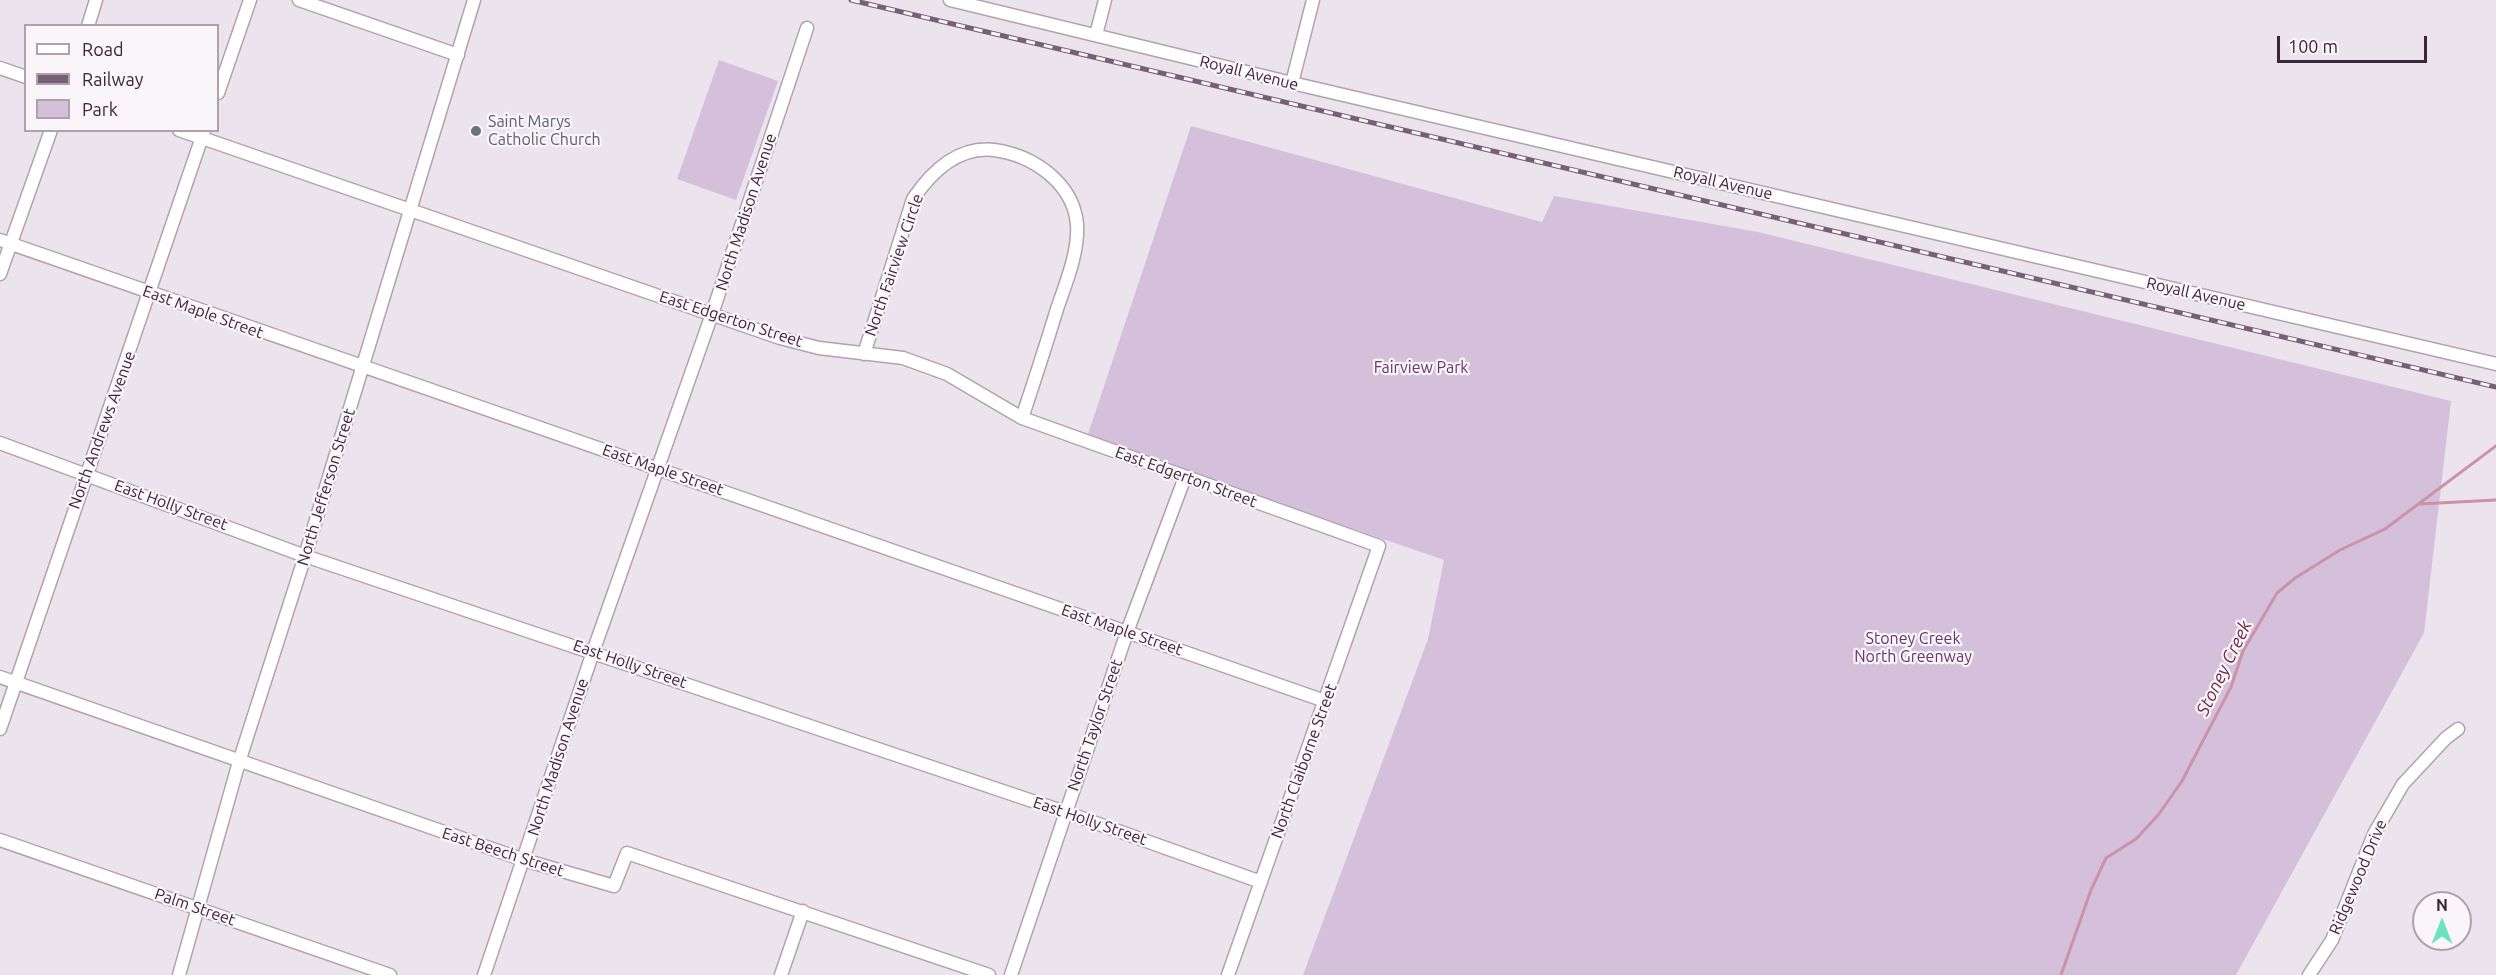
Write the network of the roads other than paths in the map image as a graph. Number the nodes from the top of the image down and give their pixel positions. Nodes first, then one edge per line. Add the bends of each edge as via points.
1 (96, 0) edge
2 (249, 0) edge
3 (299, 0) edge
4 (474, 0) edge
5 (950, 0) edge
6 (1105, 0) edge
7 (1314, 0) edge
8 (89, 24) edge
9 (807, 28) dead end
10 (1096, 35) junction
11 (458, 55) junction
12 (0, 68) edge
13 (24, 76) edge
14 (1292, 83) junction
15 (219, 90) edge
16 (50, 132) edge
17 (203, 134) edge
18 (411, 211) junction
19 (6, 241) edge
20 (0, 274) edge
21 (151, 293) junction
22 (712, 314) junction
23 (864, 354) junction
24 (2496, 364) edge
25 (363, 368) junction
26 (1022, 418) junction
27 (0, 443) edge
28 (658, 468) junction
29 (85, 474) junction
30 (1185, 477) junction
31 (1379, 546) joint
32 (305, 555) junction
33 (1127, 632) junction
34 (593, 652) junction
35 (0, 677) edge
36 (14, 682) junction
37 (1325, 701) junction
38 (0, 729) edge
39 (2458, 729) dead end
40 (239, 762) junction
41 (1065, 812) junction
42 (0, 840) edge
43 (524, 860) junction
44 (1261, 882) junction
45 (199, 908) junction
46 (803, 911) junction
47 (178, 975) edge
48 (390, 975) edge
49 (484, 975) edge
50 (781, 975) edge
51 (989, 975) edge
52 (1011, 975) edge
53 (1228, 975) edge
54 (2309, 975) edge

1 - 8 street
2 - 15 street
3 - 11 street
4 - 11 street, North Jefferson Street
5 - 10 street, Royall Avenue
6 - 10 street
7 - 14 street
9 - 22 street, North Madison Avenue
10 - 14 street, Royall Avenue
11 - 18 street, North Jefferson Street
12 - 13 street
14 - 24 street, Royall Avenue
16 - 19 street
17 - 18 street, East Edgerton Street
17 - 21 street, North Andrews Avenue
18 - 22 street, East Edgerton Street
18 - 25 street, North Jefferson Street
19 - 20 street
19 - 21 street, East Maple Street
21 - 25 street, East Maple Street
21 - 29 street, North Andrews Avenue
22 - 23 street, East Edgerton Street via 780,338
22 - 28 street, North Madison Avenue
23 - 26 street, East Edgerton Street via 903,358 947,374
23 - 26 street, North Fairview Circle via 914,199 928,177 951,159 979,148 1009,152 1041,166 1061,186 1077,224 1074,252
25 - 28 street, East Maple Street
25 - 32 street, North Jefferson Street
26 - 30 street, East Edgerton Street
27 - 29 street, East Holly Street
28 - 33 street, East Maple Street
28 - 34 street, North Madison Avenue
29 - 32 street, East Holly Street
29 - 36 street, North Andrews Avenue
30 - 31 street, East Edgerton Street
30 - 33 street, North Taylor Street
31 - 37 street, North Claiborne Street
32 - 34 street, East Holly Street
32 - 40 street, North Jefferson Street
33 - 37 street, East Maple Street
33 - 41 street, North Taylor Street
34 - 41 street, East Holly Street
34 - 43 street, North Madison Avenue
35 - 36 street, East Beech Street
36 - 38 street, North Andrews Avenue
36 - 40 street, East Beech Street
37 - 44 street, North Claiborne Street
39 - 54 street, Ridgewood Drive via 2403,784 2374,834 2332,940
40 - 43 street, East Beech Street
40 - 45 street, North Jefferson Street
41 - 44 street, East Holly Street
41 - 52 street, North Taylor Street
42 - 45 street, Palm Street
43 - 46 street, East Beech Street via 614,886 627,853
43 - 49 street, North Madison Avenue
44 - 53 street, North Claiborne Street
45 - 47 street, North Jefferson Street
45 - 48 street, Palm Street
46 - 50 street
46 - 51 street, East Beech Street

